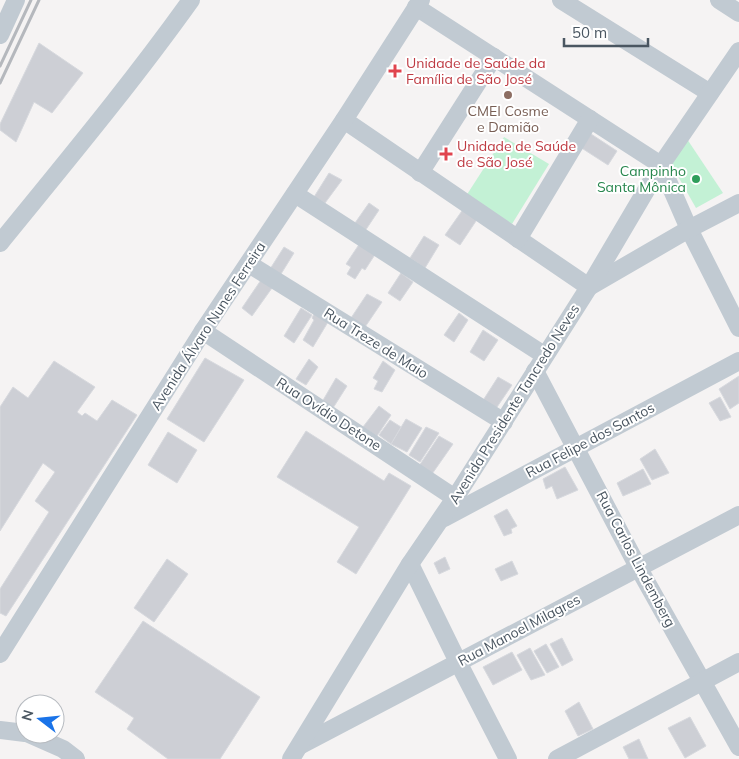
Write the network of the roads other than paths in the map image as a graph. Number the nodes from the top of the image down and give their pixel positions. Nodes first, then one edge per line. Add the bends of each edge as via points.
1 (16, 0) edge
2 (191, 0) edge
3 (561, 0) edge
4 (719, 0) edge
5 (419, 3) edge
6 (739, 13) edge
7 (0, 35) edge
8 (494, 57) junction
9 (737, 57) edge
10 (710, 93) junction
11 (590, 119) junction
12 (344, 120) junction
13 (661, 166) junction
14 (420, 173) junction
15 (295, 194) junction
16 (739, 203) edge
17 (689, 229) junction
18 (518, 239) junction
19 (0, 244) edge
20 (249, 264) junction
21 (589, 287) junction
22 (739, 328) edge
23 (203, 331) junction
24 (544, 355) junction
25 (739, 361) edge
26 (535, 371) junction
27 (504, 422) junction
28 (576, 447) junction
29 (455, 498) junction
30 (739, 515) edge
31 (441, 520) junction
32 (410, 564) junction
33 (638, 567) junction
34 (0, 654) edge
35 (458, 662) junction
36 (739, 662) edge
37 (703, 680) junction
38 (0, 730) edge
39 (15, 731) edge
40 (52, 744) edge
41 (739, 747) edge
42 (296, 752) edge
43 (76, 759) edge
44 (508, 759) edge
45 (557, 759) edge

1 - 7 street
2 - 19 street via 110,108
3 - 10 street
4 - 6 street
5 - 8 street
5 - 12 street, Avenida Álvaro Nunes Ferreira
8 - 11 street
8 - 14 street
9 - 10 street, Avenida Presidente Tancredo Neves
10 - 13 street, Avenida Presidente Tancredo Neves
11 - 13 street
11 - 18 street
12 - 14 street
12 - 15 street, Avenida Álvaro Nunes Ferreira
13 - 17 street
13 - 21 street, Avenida Presidente Tancredo Neves
14 - 18 street
15 - 20 street, Avenida Álvaro Nunes Ferreira
15 - 24 street
16 - 17 street
17 - 21 street
17 - 22 street
18 - 21 street
20 - 23 street, Avenida Álvaro Nunes Ferreira
20 - 27 street, Rua Treze de Maio
21 - 24 street, Avenida Presidente Tancredo Neves
23 - 29 street, Rua Ovídio Detone
23 - 34 street, Avenida Álvaro Nunes Ferreira
24 - 26 street, Avenida Presidente Tancredo Neves
25 - 28 street, Rua Felipe dos Santos
26 - 27 street, Avenida Presidente Tancredo Neves
26 - 28 street, Rua Carlos Lindemberg
27 - 29 street, Avenida Presidente Tancredo Neves
28 - 31 street, Rua Felipe dos Santos
28 - 33 street, Rua Carlos Lindemberg
29 - 31 street, Avenida Presidente Tancredo Neves
30 - 33 street, Rua Manoel Milagres
31 - 32 street, Avenida Presidente Tancredo Neves
32 - 35 street
32 - 42 street, Avenida Presidente Tancredo Neves
33 - 35 street, Rua Manoel Milagres
33 - 37 street, Rua Carlos Lindemberg
35 - 42 street, Rua Manoel Milagres
35 - 44 street
36 - 37 street
37 - 41 street, Rua Carlos Lindemberg
37 - 45 street
38 - 39 street
40 - 43 street

